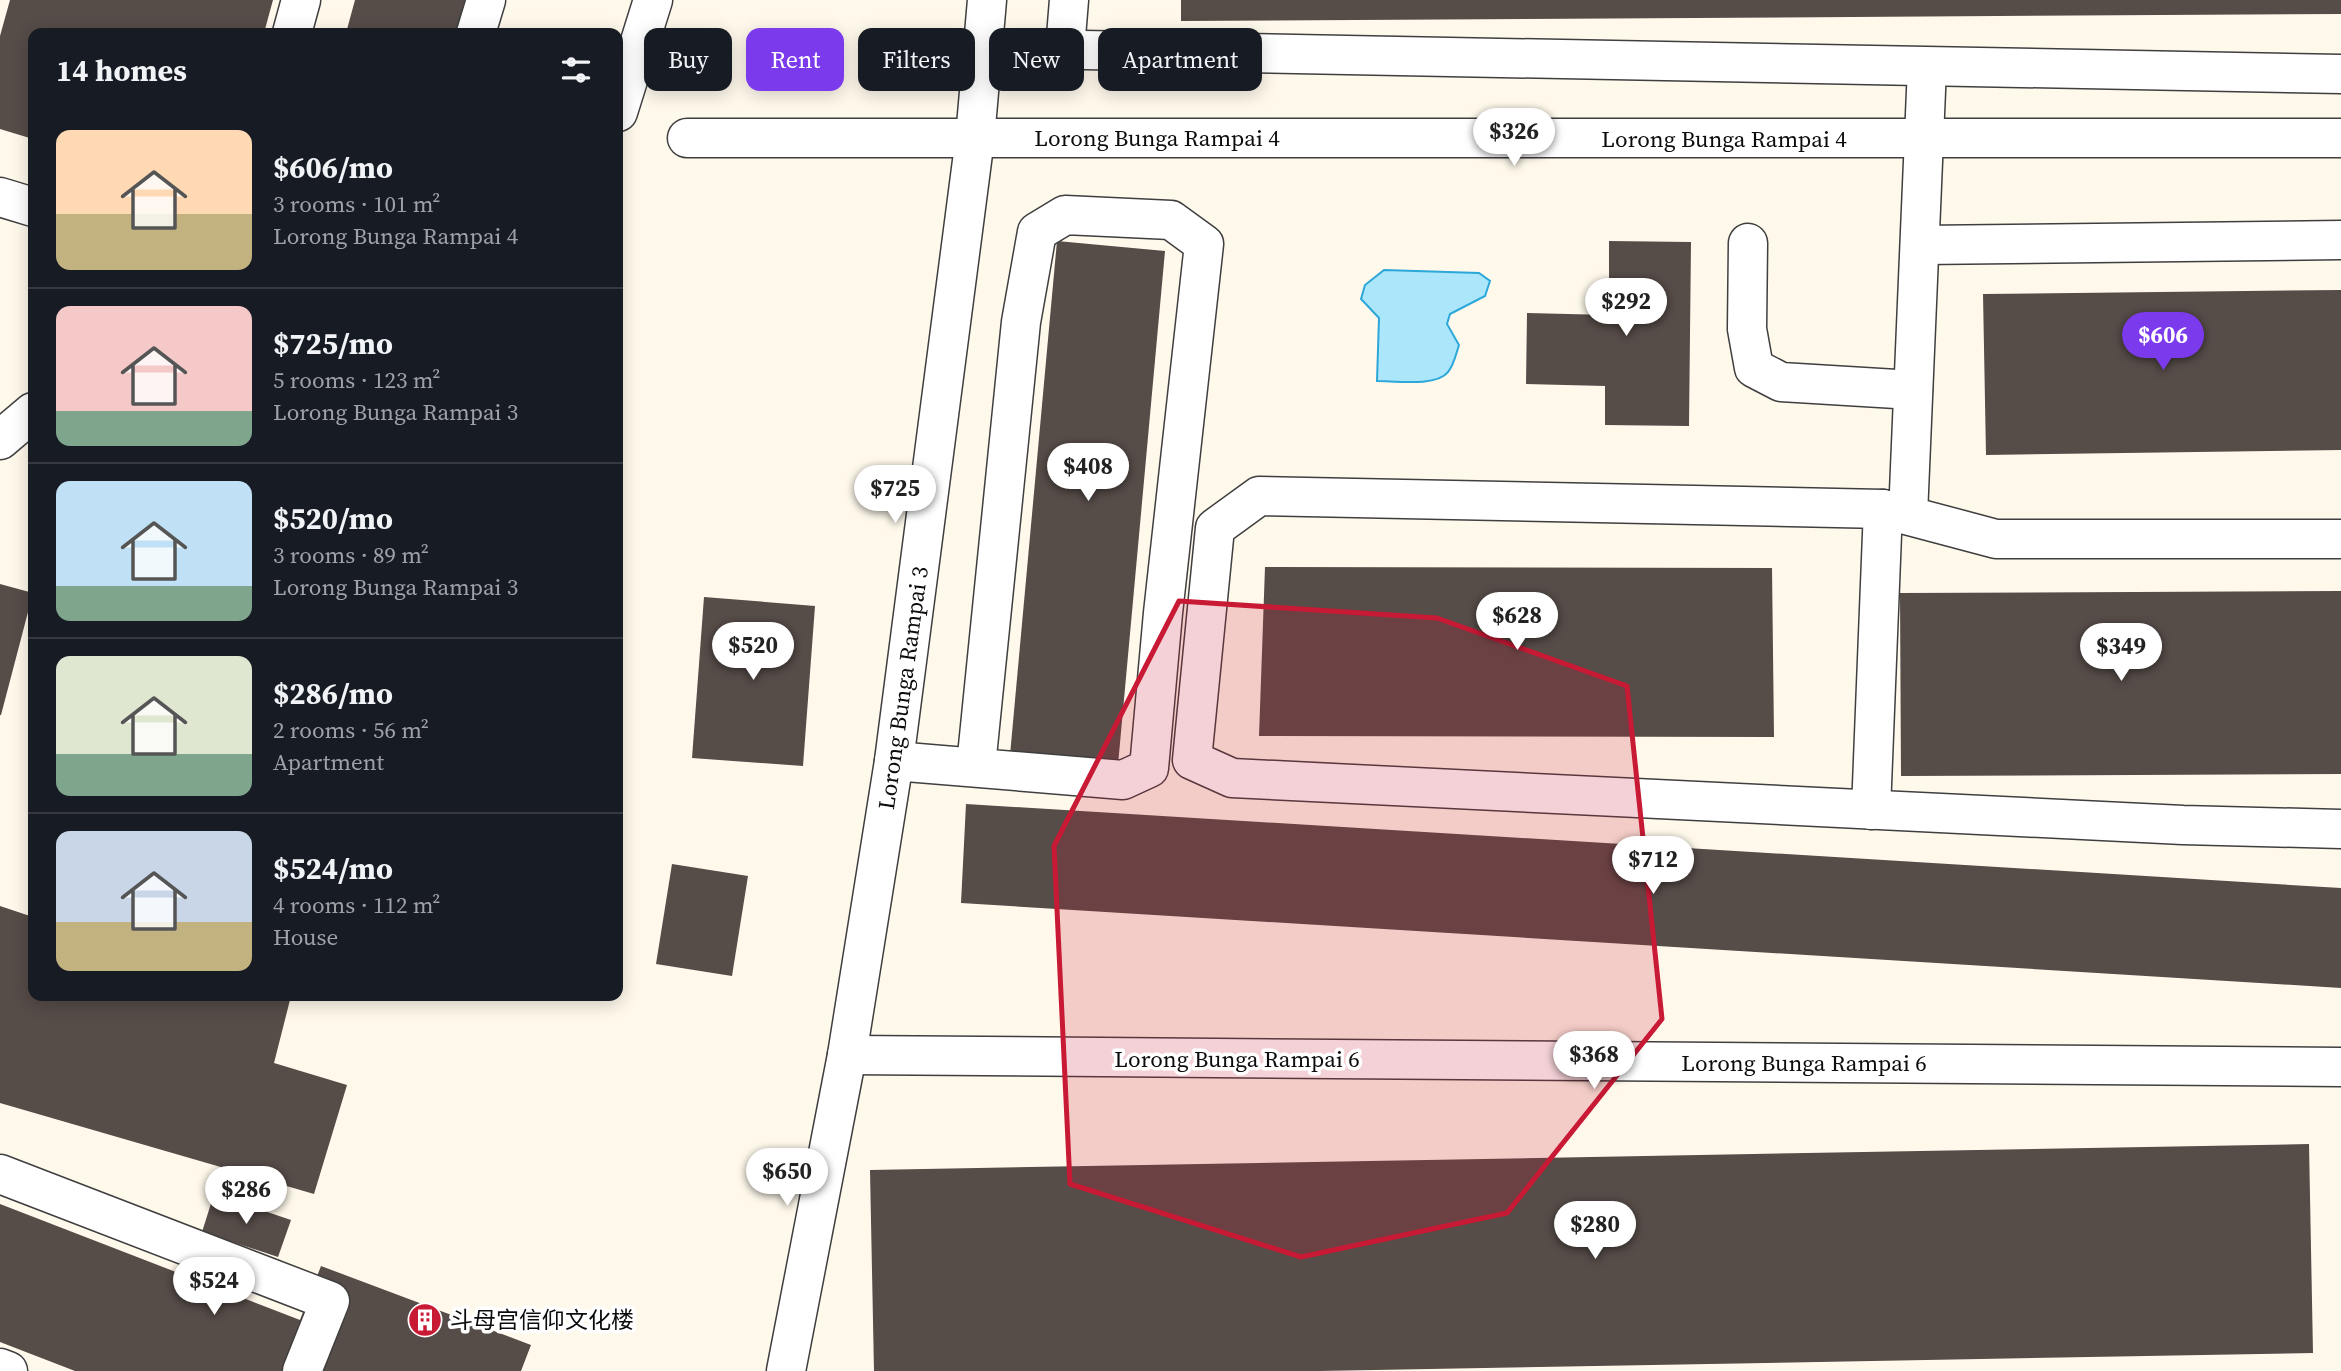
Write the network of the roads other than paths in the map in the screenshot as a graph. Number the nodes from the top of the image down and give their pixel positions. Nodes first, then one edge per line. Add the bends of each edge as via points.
1 (301, 0) edge
2 (486, 0) edge
3 (653, 0) edge
4 (987, 0) edge
5 (1069, 0) edge
6 (293, 28) edge
7 (478, 28) edge
8 (1067, 28) edge
9 (983, 48) junction
10 (989, 48) edge
11 (1084, 49) edge
12 (1927, 67) junction
13 (2341, 74) edge
14 (623, 96) edge
15 (687, 138) dead end
16 (975, 138) junction
17 (2341, 138) edge
18 (1925, 139) junction
19 (0, 197) edge
20 (28, 205) edge
21 (2341, 240) edge
22 (1748, 243) dead end
23 (1921, 245) junction
24 (1913, 390) junction
25 (28, 416) edge
26 (0, 440) edge
27 (1896, 512) junction
28 (2341, 539) edge
29 (894, 761) junction
30 (976, 766) junction
31 (1871, 810) junction
32 (2341, 829) edge
33 (847, 1055) junction
34 (2341, 1067) edge
35 (0, 1174) edge
36 (0, 1368) edge
37 (8, 1371) edge
38 (302, 1371) edge
39 (786, 1371) edge

1 - 6 street
2 - 7 street
3 - 14 street
4 - 9 street, Lorong Bunga Rampai 3
5 - 8 street
9 - 10 street
9 - 16 street, Lorong Bunga Rampai 3
11 - 12 street
12 - 13 street
12 - 18 street
15 - 16 street, Lorong Bunga Rampai 4
16 - 18 street, Lorong Bunga Rampai 4
16 - 29 street, Lorong Bunga Rampai 3
17 - 18 street, Lorong Bunga Rampai 4
18 - 23 street
19 - 20 street
21 - 23 street
22 - 24 street via 1747,329 1754,368 1781,382
23 - 24 street
24 - 27 street
25 - 26 street
27 - 28 street via 1996,540
27 - 31 street
27 - 31 street via 1259,496 1215,528 1192,760 1232,778
29 - 30 street
29 - 33 street, Lorong Bunga Rampai 3
30 - 30 street via 1124,780 1149,768 1204,244 1171,220 1065,215 1037,232 1021,322
31 - 32 street
33 - 34 street, Lorong Bunga Rampai 6
33 - 39 street, Lorong Bunga Rampai 3
35 - 38 street via 330,1301
36 - 37 street

